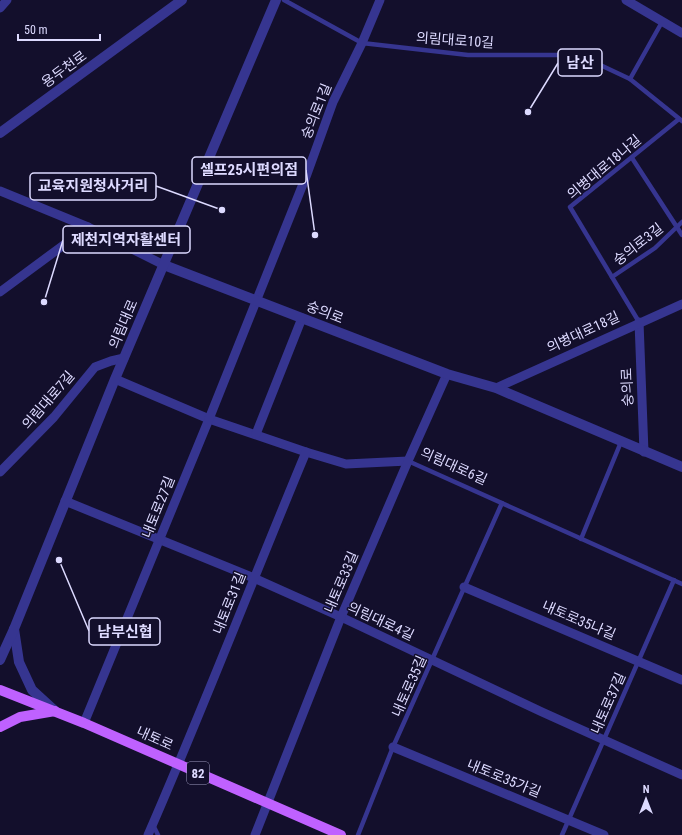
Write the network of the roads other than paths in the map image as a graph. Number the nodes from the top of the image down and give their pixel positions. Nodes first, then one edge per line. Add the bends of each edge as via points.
1 (8, 0) edge
2 (182, 0) edge
3 (276, 0) edge
4 (284, 0) edge
5 (380, 0) edge
6 (626, 0) edge
7 (0, 8) edge
8 (662, 22) junction
9 (682, 33) edge
10 (362, 43) junction
11 (630, 79) junction
12 (681, 120) edge
13 (0, 133) edge
14 (632, 158) junction
15 (0, 192) edge
16 (682, 222) edge
17 (676, 227) junction
18 (88, 228) junction
19 (682, 235) edge
20 (164, 265) junction
21 (612, 277) junction
22 (0, 292) edge
23 (256, 300) junction
24 (682, 304) edge
25 (302, 318) junction
26 (639, 322) junction
27 (124, 358) junction
28 (447, 374) junction
29 (115, 379) junction
30 (496, 388) junction
31 (209, 419) junction
32 (256, 434) junction
33 (621, 442) junction
34 (306, 452) junction
35 (644, 452) junction
36 (408, 461) junction
37 (682, 467) edge
38 (0, 472) edge
39 (65, 501) junction
40 (502, 503) junction
41 (582, 539) junction
42 (160, 540) junction
43 (254, 578) junction
44 (674, 580) junction
45 (682, 584) edge
46 (464, 587) junction
47 (341, 617) junction
48 (14, 629) junction
49 (0, 641) edge
50 (0, 660) edge
51 (432, 660) junction
52 (639, 661) junction
53 (682, 680) edge
54 (0, 690) edge
55 (55, 711) junction
56 (84, 722) junction
57 (0, 727) edge
58 (604, 740) junction
59 (394, 747) junction
60 (179, 764) junction
61 (682, 775) edge
62 (268, 804) junction
63 (569, 820) junction
64 (153, 824) junction
65 (148, 835) edge
66 (158, 835) edge
67 (255, 835) edge
68 (340, 835) edge
69 (358, 835) edge
70 (562, 835) edge
71 (604, 835) edge

1 - 7 street
2 - 13 street, 용두천로
3 - 20 street, 의림대로
4 - 10 lane, 의림대로10길
5 - 10 street, 숭의로1길
6 - 8 street
8 - 9 street
8 - 11 lane
10 - 11 lane, 의림대로10길 via 468,55 579,55
10 - 23 street, 숭의로1길 via 333,102
11 - 12 lane, 의림대로10길
12 - 14 lane, 의병대로18나길
14 - 17 lane, 숭의로3길
14 - 21 lane, 의병대로18나길 via 570,207
15 - 18 street, 숭의로
16 - 17 lane, 숭의로3길
17 - 19 lane
17 - 21 lane, 숭의로3길 via 654,248
18 - 20 street, 숭의로
18 - 22 street
20 - 23 street, 숭의로
20 - 27 street, 의림대로
21 - 26 lane, 의병대로18나길
23 - 25 street, 숭의로
23 - 31 street, 내토로27길
24 - 26 street, 의병대로18길
25 - 28 street, 숭의로
25 - 32 street
26 - 30 street, 의병대로18길
26 - 35 street, 숭의로
27 - 29 street, 의림대로
27 - 38 street, 의림대로7길 via 95,367 54,417
28 - 30 street, 숭의로
28 - 36 street, 내토로33길
29 - 31 street, 의림대로6길
29 - 39 street, 의림대로
30 - 33 street, 숭의로
31 - 32 street, 의림대로6길
31 - 42 street, 내토로27길
32 - 34 street, 의림대로6길
33 - 35 street, 숭의로
33 - 41 lane
34 - 36 street, 의림대로6길 via 346,464
34 - 43 street, 내토로31길
35 - 37 street, 숭의로
36 - 40 lane, 의림대로6길
36 - 47 street, 내토로33길
39 - 42 street, 의림대로4길
39 - 48 street, 의림대로
40 - 41 lane, 의림대로6길
40 - 46 lane, 내토로35길
41 - 44 lane, 의림대로6길
42 - 43 street, 의림대로4길
42 - 56 street, 내토로27길
43 - 47 street, 의림대로4길
43 - 60 street, 내토로31길
44 - 45 lane, 의림대로6길
44 - 52 lane, 내토로37길
46 - 51 lane, 내토로35길
46 - 52 street, 내토로35나길
47 - 51 street, 의림대로4길
47 - 62 street, 내토로33길
48 - 49 street
48 - 50 street, 의림대로
48 - 55 street via 20,662 32,690
51 - 58 street, 의림대로4길
51 - 59 lane, 내토로35길
52 - 53 street, 내토로35나길
52 - 58 lane, 내토로37길
54 - 55 main road, 내토로 / 82
55 - 56 main road, 내토로 / 82
55 - 57 main road via 20,717
56 - 60 main road, 내토로 / 82
58 - 61 street, 의림대로4길
58 - 63 lane, 내토로37길
59 - 63 street, 내토로35가길
59 - 69 lane, 내토로35길
60 - 62 main road, 내토로 / 82
60 - 64 street, 내토로31길
62 - 67 street, 내토로33길
62 - 68 main road, 내토로 / 82
63 - 70 lane, 내토로37길
63 - 71 street, 내토로35가길
64 - 65 street, 내토로31길
64 - 66 lane

